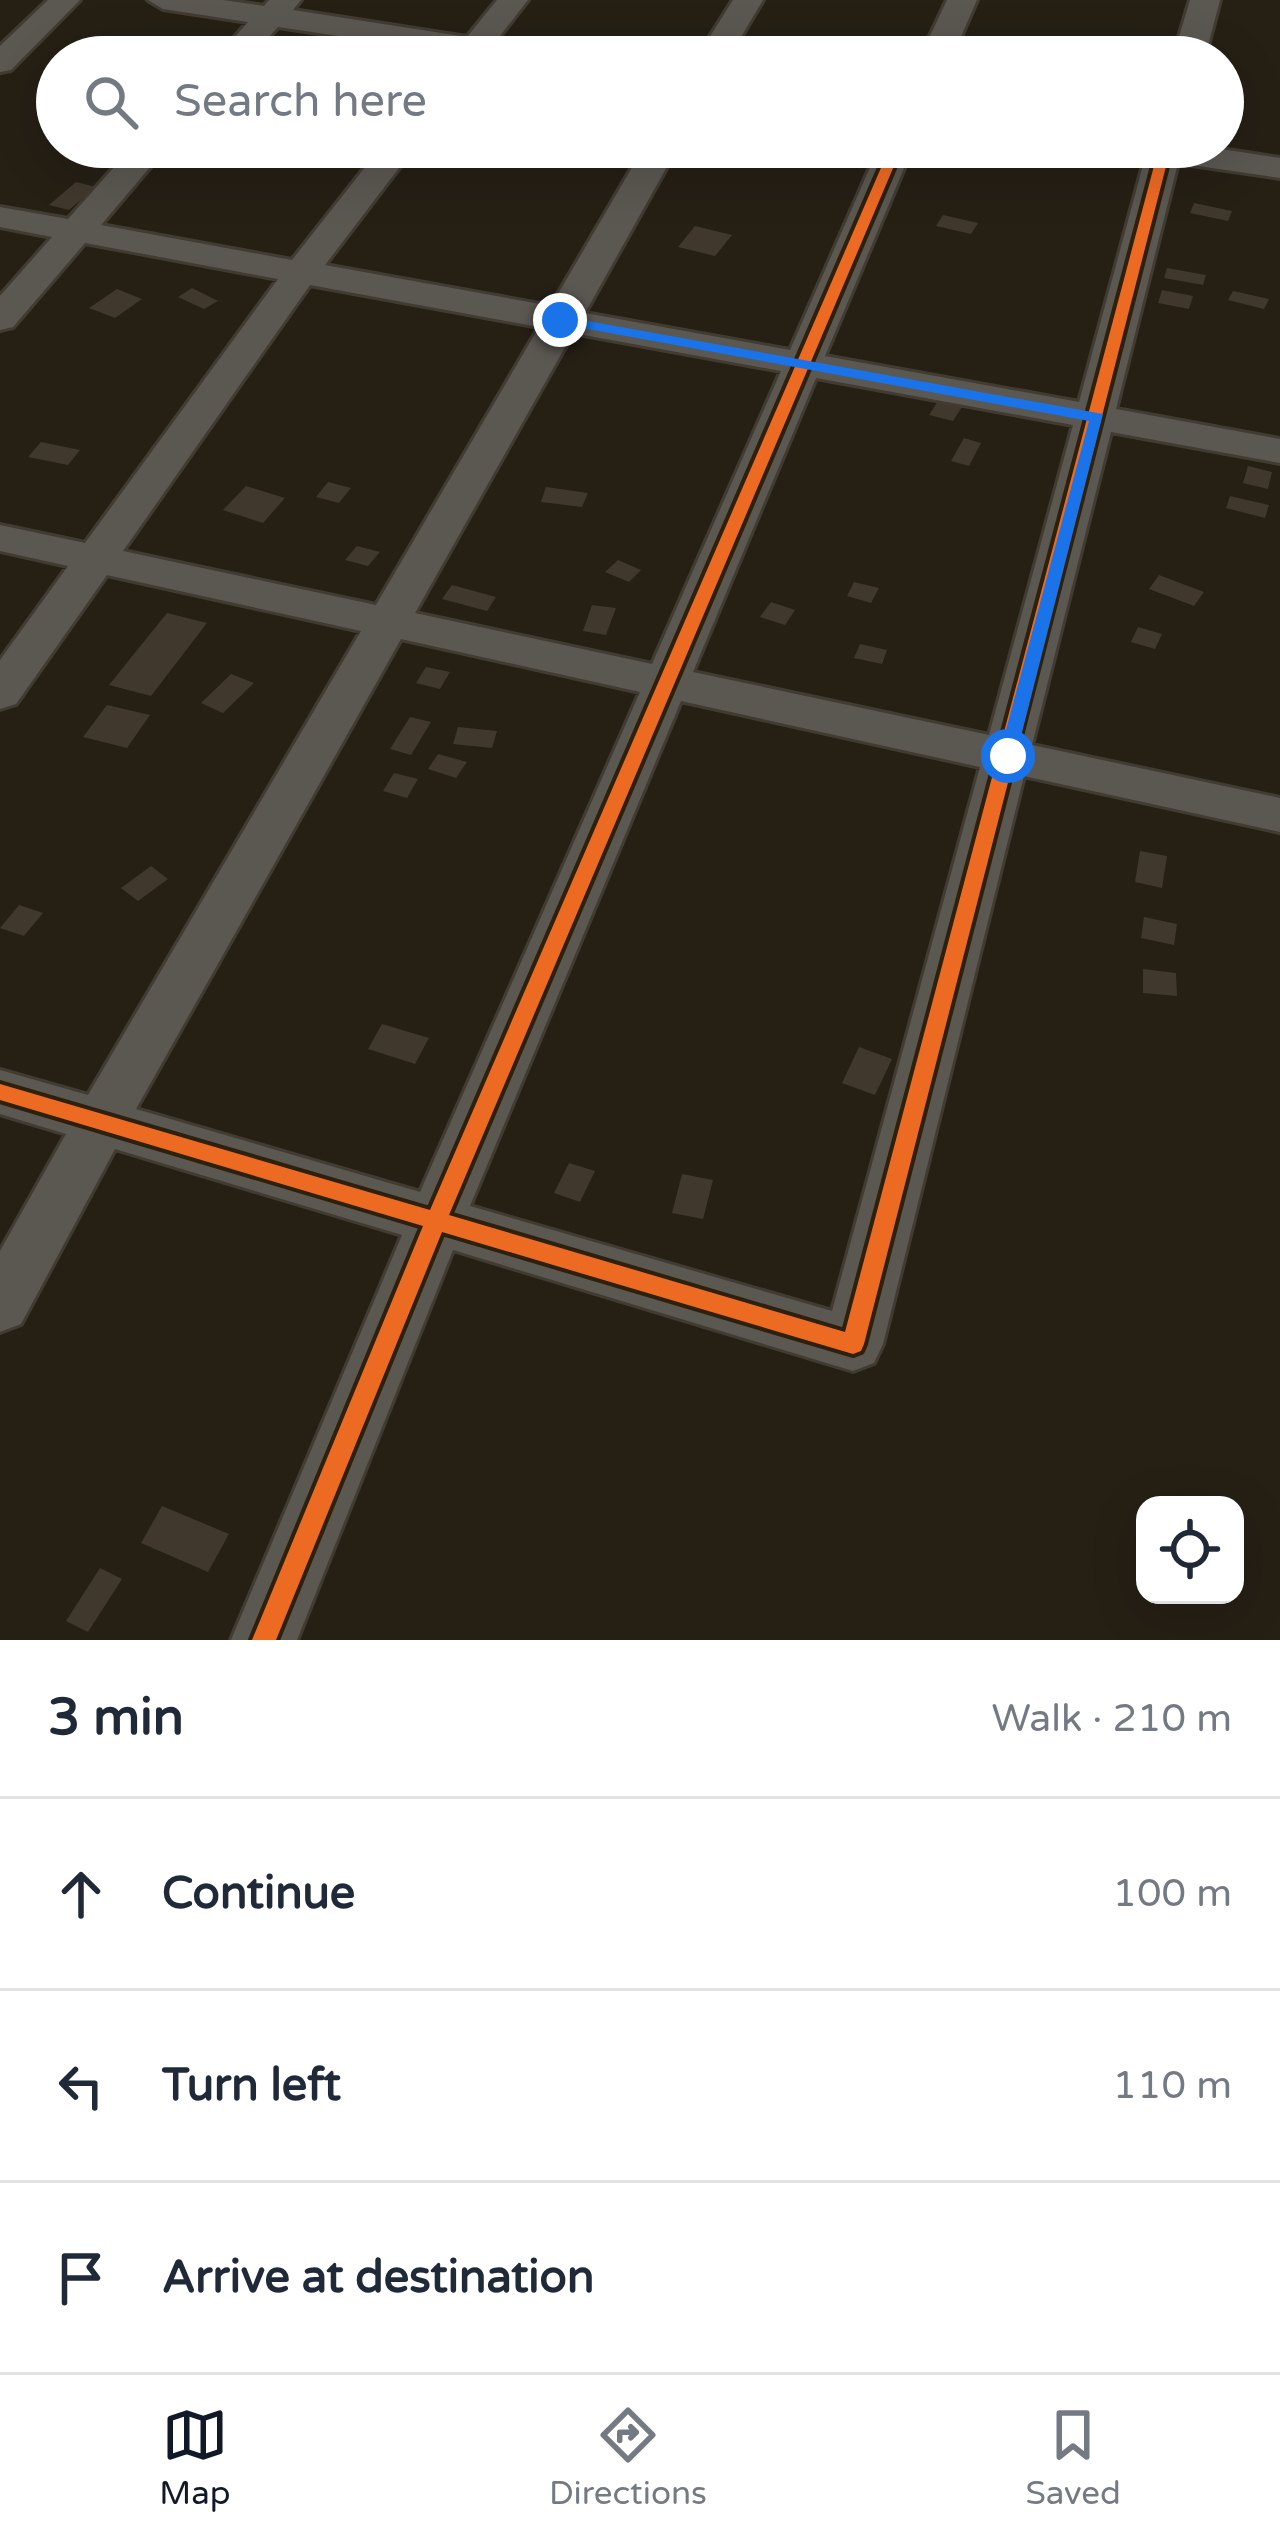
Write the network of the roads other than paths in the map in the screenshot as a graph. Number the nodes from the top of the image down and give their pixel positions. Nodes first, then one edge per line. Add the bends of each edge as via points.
1 (65, 0) edge
2 (163, 0) edge
3 (513, 0) edge
4 (748, 0) edge
5 (962, 0) edge
6 (1205, 0) edge
7 (278, 8) edge
8 (252, 36) edge
9 (401, 36) edge
10 (484, 36) edge
11 (726, 36) edge
12 (946, 36) edge
13 (1196, 36) edge
14 (0, 63) edge
15 (1244, 162) edge
16 (132, 168) edge
17 (382, 168) edge
18 (649, 168) edge
19 (887, 168) edge
20 (1152, 168) edge
21 (1280, 168) edge
22 (0, 217) edge
23 (74, 230) junction
24 (301, 272) junction
25 (0, 319) edge
26 (560, 320) junction
27 (803, 365) junction
28 (1098, 418) junction
29 (1280, 451) edge
30 (0, 538) edge
31 (100, 559) junction
32 (389, 621) junction
33 (670, 682) junction
34 (0, 693) edge
35 (1008, 756) junction
36 (1280, 815) edge
37 (0, 1092) edge
38 (100, 1122) junction
39 (436, 1221) junction
40 (0, 1306) edge
41 (264, 1640) edge

1 - 14 street
2 - 7 street
3 - 10 street
4 - 11 street
5 - 12 street
6 - 13 street
7 - 8 street
7 - 9 street
15 - 21 street
16 - 23 street
17 - 24 street
18 - 26 street
19 - 27 street
20 - 28 street
22 - 23 street
23 - 24 street
23 - 25 street
24 - 26 street
24 - 31 street
26 - 27 street
26 - 32 street
27 - 28 street
27 - 33 street
28 - 29 street
28 - 35 street
30 - 31 street
31 - 32 street
31 - 34 street
32 - 33 street
32 - 38 street
33 - 35 street
33 - 39 street
35 - 36 street
35 - 39 street via 853,1344
37 - 38 street
38 - 39 street
38 - 40 street
39 - 41 street

